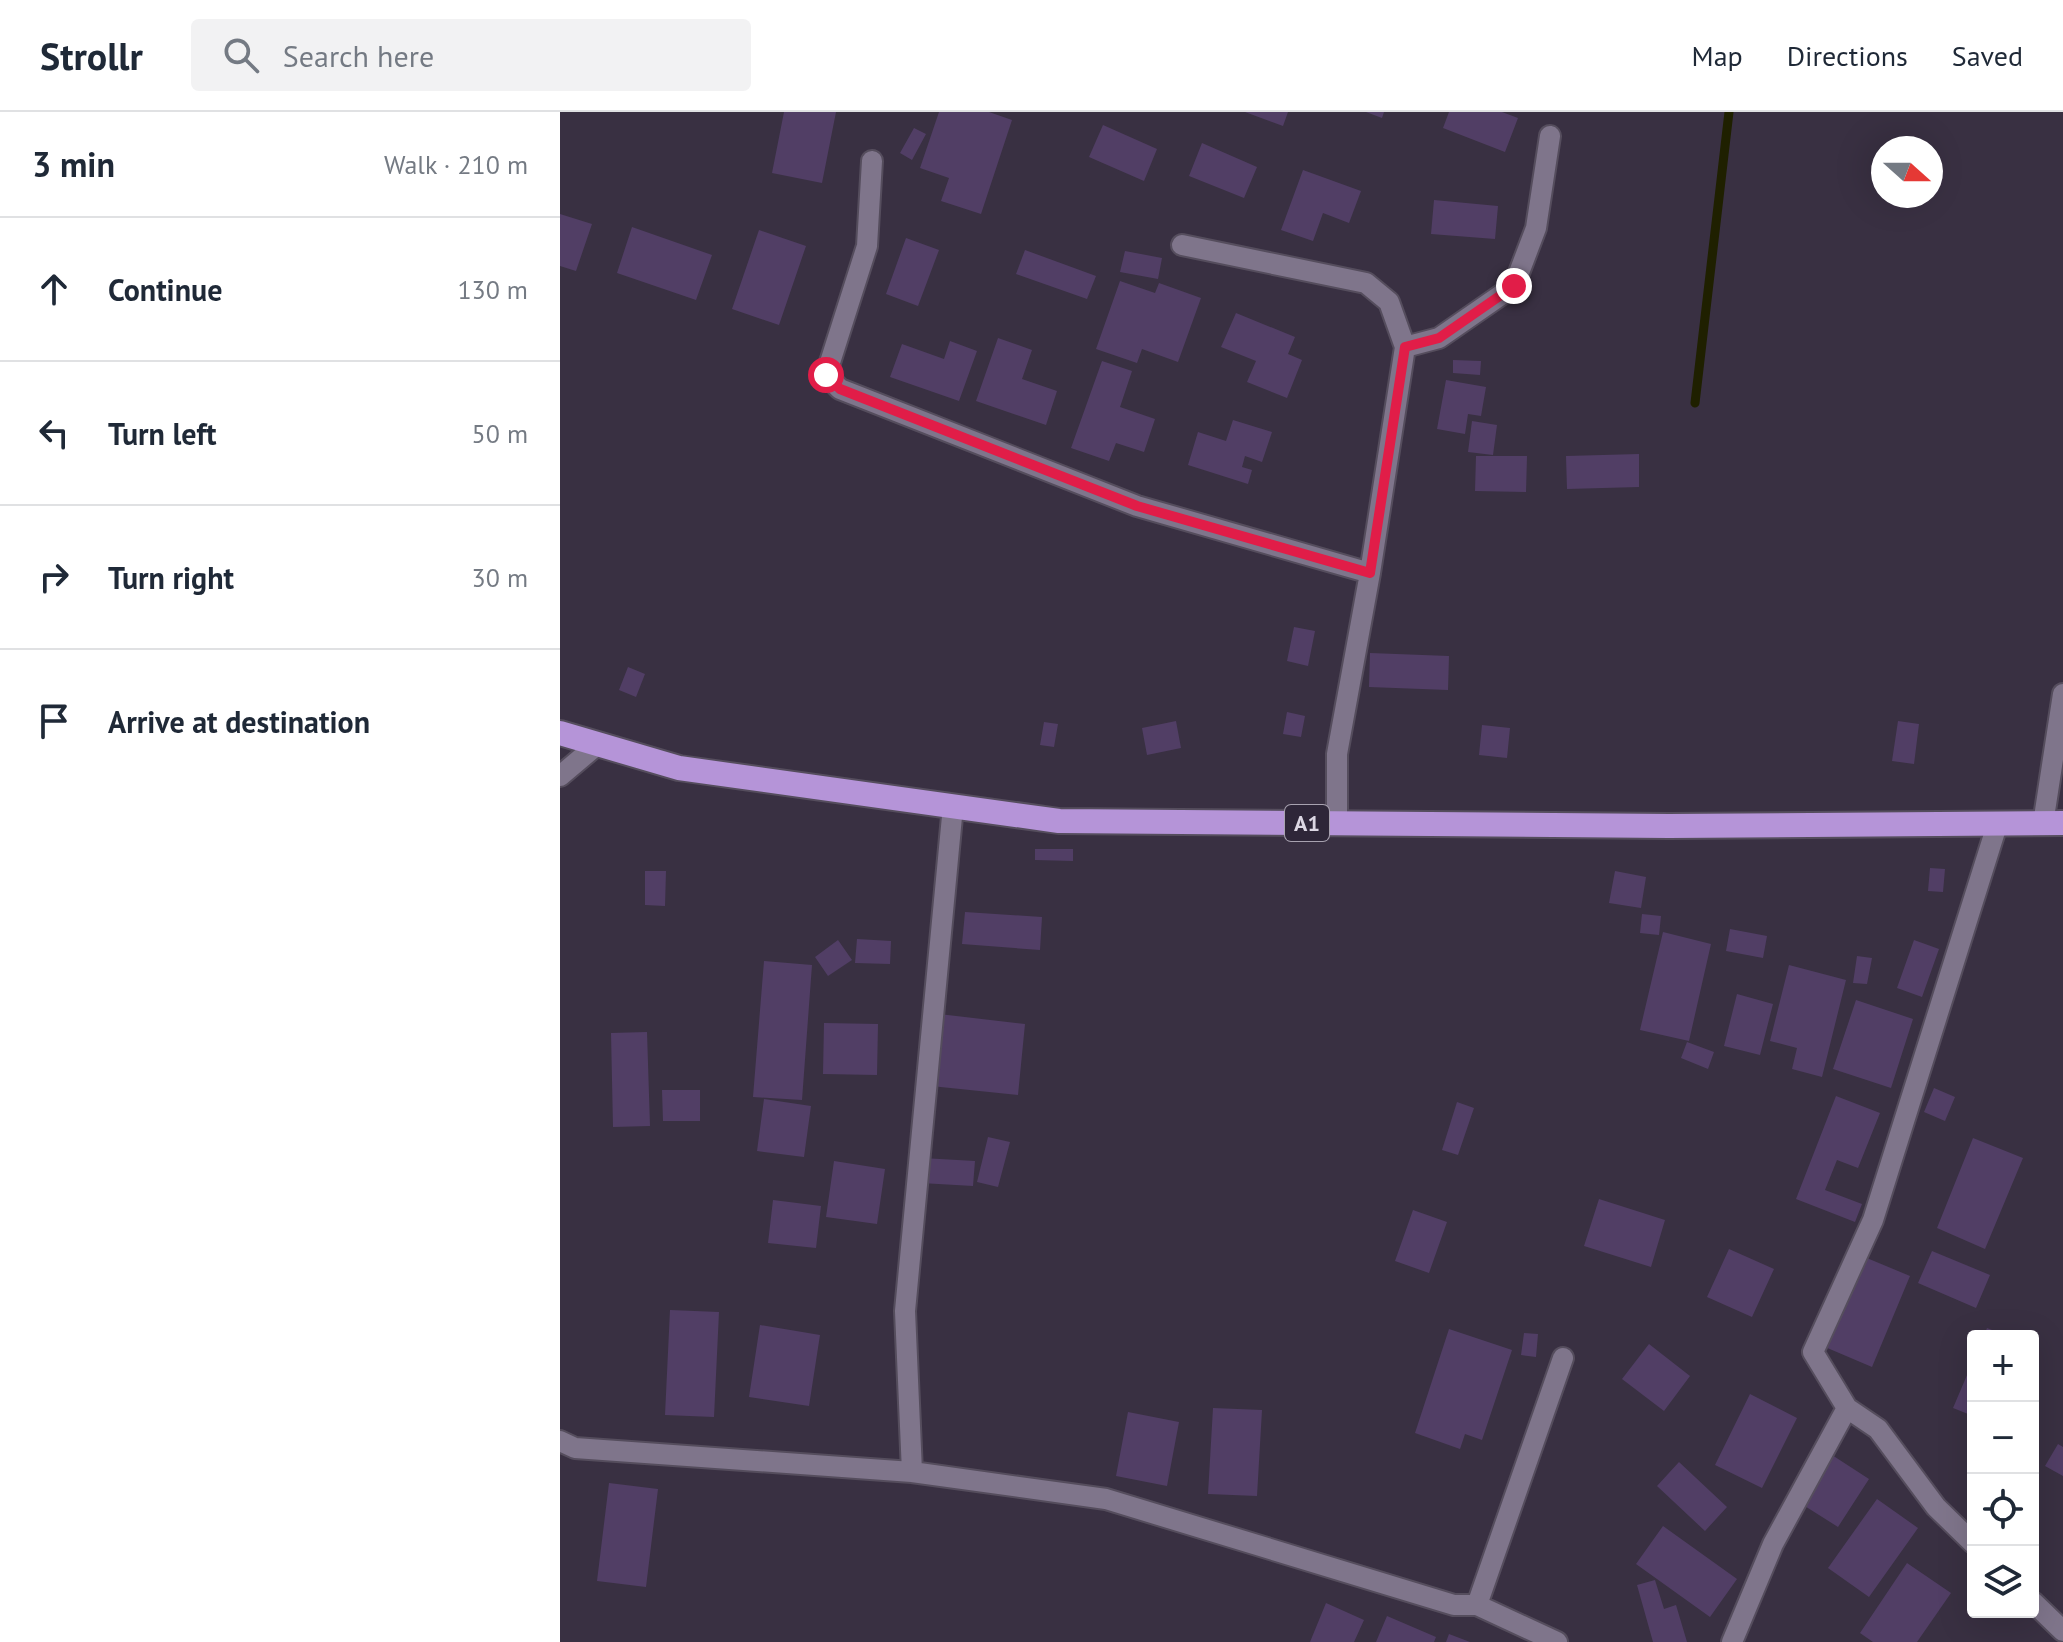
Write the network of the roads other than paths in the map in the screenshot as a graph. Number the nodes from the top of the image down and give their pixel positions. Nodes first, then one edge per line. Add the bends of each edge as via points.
1 (1550, 136) dead end
2 (872, 161) dead end
3 (1182, 245) dead end
4 (1405, 347) junction
5 (1370, 573) junction
6 (2063, 694) edge
7 (560, 733) edge
8 (598, 744) junction
9 (560, 776) edge
10 (953, 806) junction
11 (1337, 823) junction
12 (2053, 823) edge
13 (1997, 825) junction
14 (1563, 1358) dead end
15 (1847, 1408) junction
16 (560, 1441) edge
17 (912, 1472) junction
18 (1967, 1537) edge
19 (1477, 1605) junction
20 (2039, 1608) edge
21 (2063, 1631) edge
22 (1557, 1642) edge
23 (1732, 1642) edge

1 - 4 street via 1536,228 1514,286 1439,338
2 - 5 street via 867,246 826,375 840,389 1137,506
3 - 4 street via 1366,283 1389,302
4 - 5 street
5 - 11 street via 1337,754
6 - 12 street
7 - 8 highway, A1
8 - 9 street
8 - 10 highway, A1 via 679,768
10 - 11 highway, A1 via 1059,821
10 - 17 street via 905,1311
11 - 13 highway, A1
12 - 13 highway, A1
13 - 15 street via 1873,1220 1813,1352
14 - 19 street
15 - 18 street via 1878,1429 1936,1507
15 - 23 street via 1773,1544
16 - 17 street via 575,1448
17 - 19 street via 1106,1499 1454,1605
19 - 22 street
20 - 21 street

